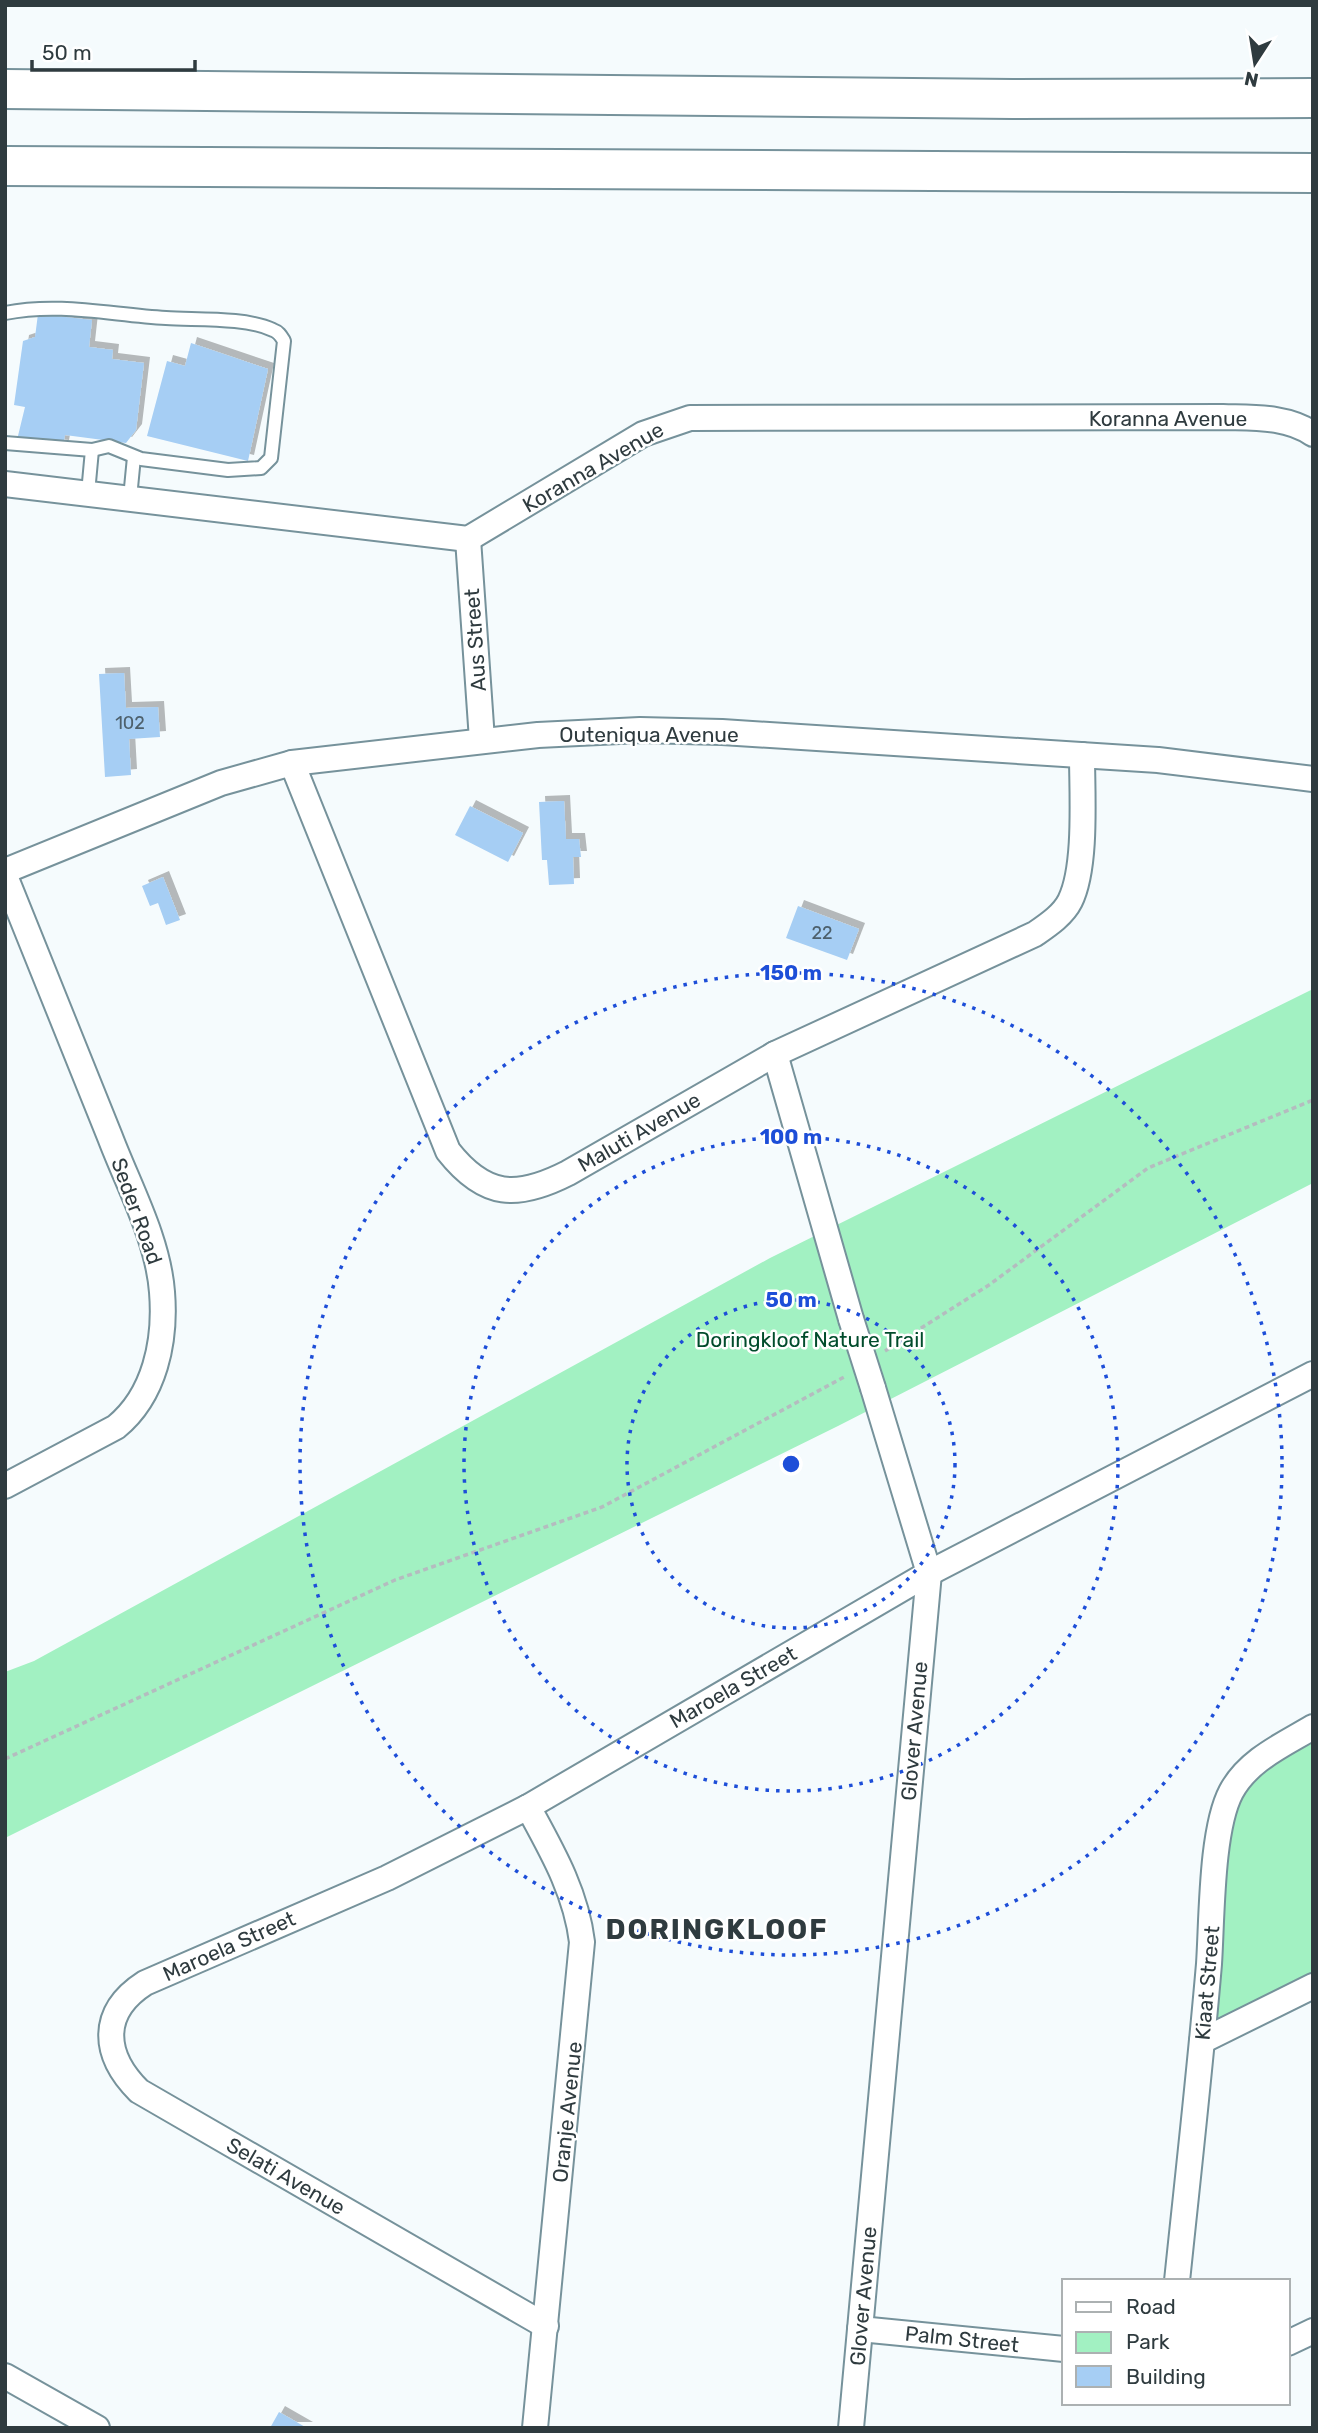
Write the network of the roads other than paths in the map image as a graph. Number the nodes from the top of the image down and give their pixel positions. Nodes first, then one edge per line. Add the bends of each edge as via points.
1 (5, 89) edge
2 (1313, 98) edge
3 (5, 166) edge
4 (1313, 173) edge
5 (5, 313) edge
6 (1313, 434) edge
7 (5, 443) edge
8 (92, 450) junction
9 (134, 457) junction
10 (5, 484) edge
11 (88, 493) junction
12 (130, 498) junction
13 (468, 539) junction
14 (482, 740) junction
15 (1082, 755) junction
16 (292, 763) junction
17 (1313, 779) edge
18 (5, 870) edge
19 (5, 876) edge
20 (775, 1054) junction
21 (1313, 1374) edge
22 (5, 1486) edge
23 (929, 1573) junction
24 (1313, 1727) edge
25 (528, 1807) junction
26 (145, 1983) joint
27 (1313, 1986) edge
28 (1202, 2041) junction
29 (1177, 2279) edge
30 (546, 2326) junction
31 (860, 2329) junction
32 (1313, 2330) edge
33 (1290, 2342) edge
34 (1062, 2349) edge
35 (5, 2376) edge
36 (97, 2428) edge
37 (535, 2428) edge
38 (851, 2428) edge

1 - 2 highway
3 - 4 highway
5 - 9 lane via 74,307 245,324 281,335 284,352 269,463 252,470 228,470
6 - 13 street, Koranna Avenue via 1272,419 1223,417 690,418 643,434
7 - 8 lane
8 - 9 lane via 115,447
8 - 11 lane
9 - 12 lane
10 - 11 street
11 - 12 street
12 - 13 street
13 - 14 street, Aus Street
14 - 15 street, Outeniqua Avenue via 640,730 722,732
14 - 16 street, Outeniqua Avenue
15 - 17 street, Outeniqua Avenue
15 - 20 street, Maluti Avenue via 1078,876 1070,901 1057,918 1035,934
16 - 18 street, Outeniqua Avenue via 222,783
16 - 20 street, Maluti Avenue via 432,1117 448,1151 463,1170 480,1181 501,1190 543,1186
19 - 22 street, Seder Road via 153,1247 163,1314 157,1361 129,1416
20 - 23 street, Glover Avenue, bridge
21 - 23 street, Maroela Street
23 - 25 street, Maroela Street
23 - 31 street, Glover Avenue
24 - 28 street, Kiaat Street via 1254,1763 1238,1780 1226,1804
25 - 26 street, Maroela Street via 387,1878
25 - 30 street, Oranje Avenue via 562,1869 579,1916 582,1942
26 - 30 street, Selati Avenue via 120,2003 110,2038 117,2064 139,2091
27 - 28 street
28 - 29 street, Kiaat Street
30 - 37 street, Oranje Avenue
31 - 34 street, Palm Street
31 - 38 street, Glover Avenue
32 - 33 street
35 - 36 street

